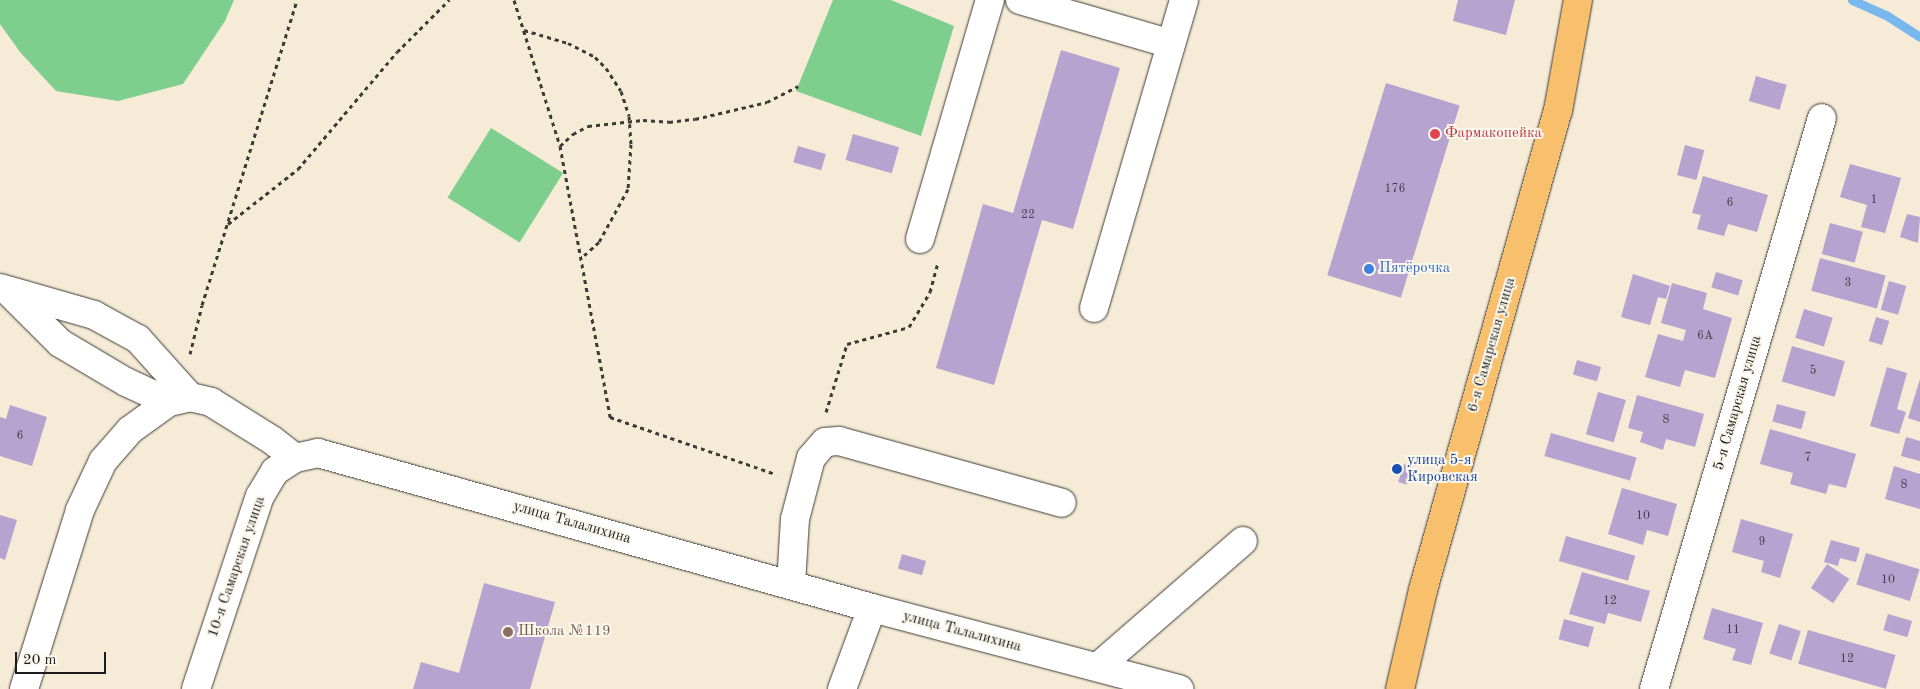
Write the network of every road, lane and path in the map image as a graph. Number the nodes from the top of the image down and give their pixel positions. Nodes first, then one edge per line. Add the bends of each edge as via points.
1 (297, 0) edge
2 (449, 0) edge
3 (514, 0) edge
4 (990, 0) edge
5 (1020, 0) edge
6 (1184, 0) edge
7 (1578, 0) edge
8 (524, 30) junction
9 (1171, 44) junction
10 (798, 86) dead end
11 (1822, 118) dead end
12 (629, 121) junction
13 (560, 146) junction
14 (227, 224) junction
15 (930, 247) joint
16 (580, 259) junction
17 (3, 289) edge
18 (1094, 308) dead end
19 (179, 400) junction
20 (296, 458) junction
21 (808, 471) junction
22 (1062, 503) dead end
23 (1243, 541) dead end
24 (790, 584) junction
25 (872, 608) junction
26 (1098, 667) junction
27 (1134, 683) edge
28 (24, 689) edge
29 (196, 689) edge
30 (842, 689) edge
31 (1178, 689) edge
32 (1400, 689) edge
33 (1654, 689) edge

1 - 14 path
2 - 14 path via 397,52 298,169
3 - 8 path
4 - 15 street
5 - 9 street
6 - 9 street
7 - 32 main road, 6-я Самарская улица via 1558,111 1422,590
8 - 12 path via 568,43 595,58 606,68 621,92
8 - 13 path
9 - 18 street
10 - 12 path via 767,102 695,119
11 - 33 street, 5-я Самарская улица
12 - 13 path via 588,126 572,134
12 - 16 path via 628,189 599,242
13 - 16 path
14 - 19 path via 202,305
15 - 21 path via 930,292 909,327 847,344
16 - 21 path via 610,417
17 - 19 street via 60,343 126,382
17 - 19 street via 94,315 138,339
19 - 20 street via 211,402
19 - 28 street via 130,430 103,461 80,510
20 - 24 street, улица Талалихина via 318,453 340,458
20 - 29 street, 10-я Самарская улица via 275,471 260,496
21 - 22 street via 825,442 839,442
21 - 24 street via 795,519
23 - 26 street
24 - 25 street, улица Талалихина
25 - 26 street, улица Талалихина
25 - 30 street
26 - 27 street, улица Талалихина
27 - 31 street, улица Талалихина

